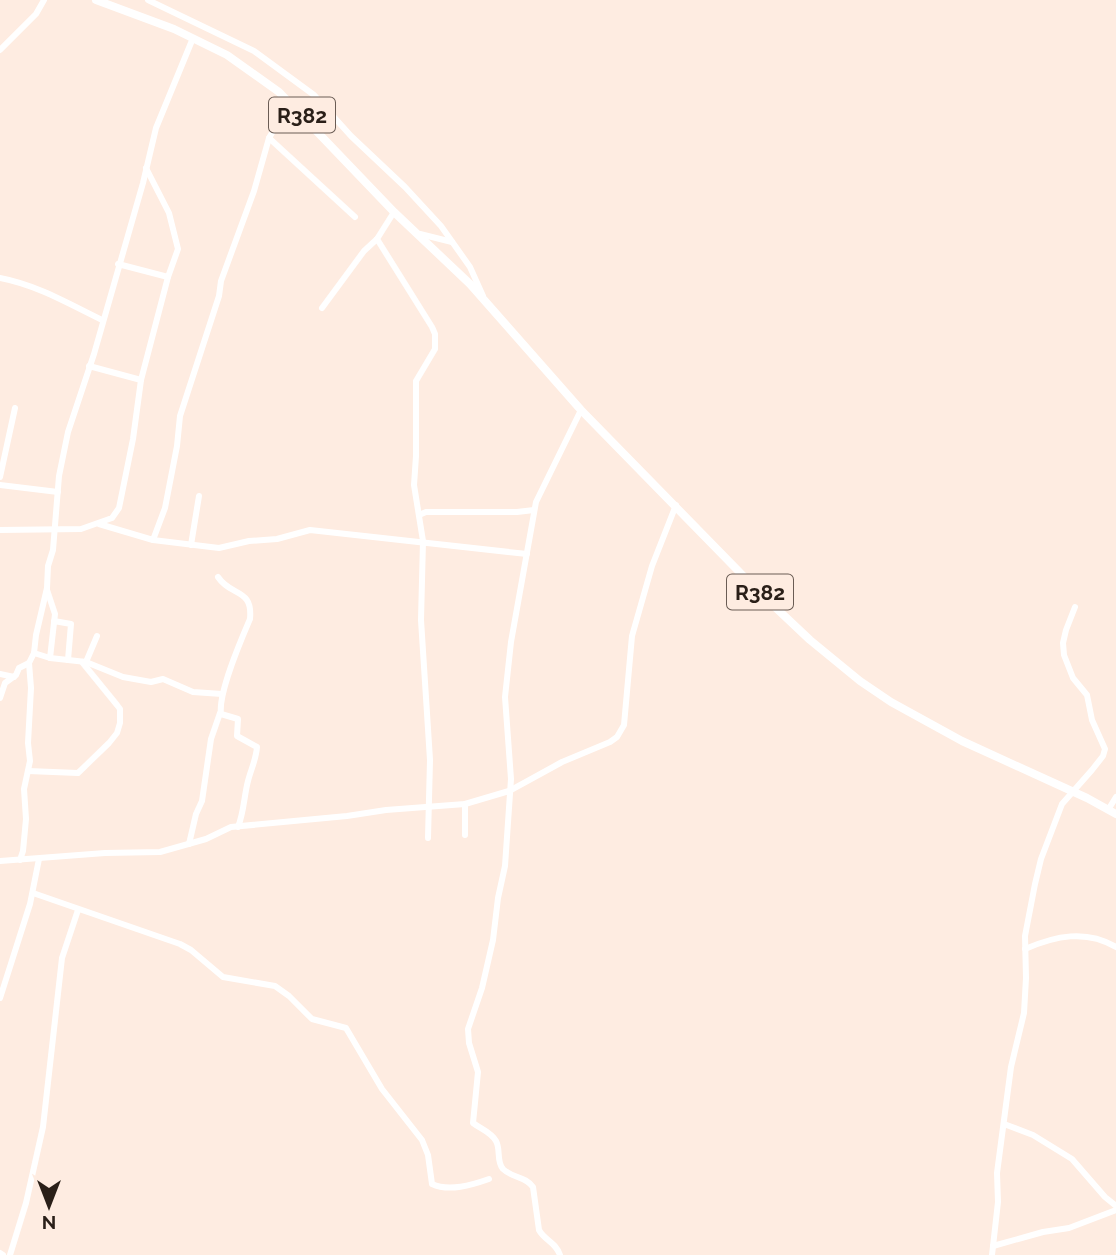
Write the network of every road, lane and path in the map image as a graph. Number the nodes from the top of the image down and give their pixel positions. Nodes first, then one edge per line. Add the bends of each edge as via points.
1 (44, 0) edge
2 (96, 0) edge
3 (148, 0) edge
4 (193, 38) junction
5 (0, 50) edge
6 (290, 102) junction
7 (269, 138) junction
8 (146, 168) junction
9 (394, 212) junction
10 (355, 218) dead end
11 (414, 232) junction
12 (377, 239) junction
13 (452, 242) junction
14 (118, 264) junction
15 (168, 277) junction
16 (0, 278) edge
17 (485, 301) junction
18 (322, 308) dead end
19 (102, 320) junction
20 (89, 366) junction
21 (141, 380) junction
22 (15, 408) dead end
23 (581, 410) junction
24 (0, 477) edge
25 (0, 485) edge
26 (58, 492) junction
27 (199, 496) dead end
28 (676, 505) junction
29 (534, 510) junction
30 (419, 516) junction
31 (97, 523) junction
32 (0, 530) edge
33 (55, 530) junction
34 (153, 540) junction
35 (423, 541) junction
36 (191, 545) junction
37 (527, 554) junction
38 (218, 577) dead end
39 (47, 588) junction
40 (1075, 607) dead end
41 (54, 621) junction
42 (97, 636) dead end
43 (34, 653) junction
44 (50, 658) junction
45 (68, 660) junction
46 (83, 662) junction
47 (29, 663) junction
48 (0, 674) edge
49 (14, 677) junction
50 (222, 694) junction
51 (0, 698) edge
52 (220, 713) junction
53 (27, 771) junction
54 (509, 790) junction
55 (1071, 792) junction
56 (1116, 797) edge
57 (465, 804) junction
58 (430, 807) junction
59 (1112, 812) edge
60 (238, 827) junction
61 (465, 835) dead end
62 (428, 838) dead end
63 (189, 844) junction
64 (39, 859) junction
65 (20, 860) junction
66 (0, 861) edge
67 (33, 893) junction
68 (78, 910) junction
69 (1115, 935) edge
70 (1106, 940) junction
71 (1116, 947) edge
72 (1025, 948) junction
73 (0, 998) edge
74 (1004, 1124) junction
75 (489, 1179) dead end
76 (1116, 1208) edge
77 (993, 1246) junction
78 (10, 1255) edge
79 (560, 1255) edge
80 (992, 1255) edge

1 - 5 street
2 - 4 main road, R382
3 - 13 street via 238,42 286,73 405,187
4 - 6 main road, R382 via 241,62
4 - 8 street via 156,128
6 - 7 street
6 - 9 main road, R382
7 - 10 street
7 - 34 street via 180,416 165,508
8 - 14 street
8 - 15 street via 169,213 178,245
9 - 11 main road, R382
9 - 12 street
11 - 13 street
11 - 17 main road, R382
12 - 18 street
12 - 30 street via 435,334 433,354 416,381 414,485
13 - 17 street via 470,267
14 - 15 street
14 - 19 street
15 - 21 street
16 - 19 street via 55,295
17 - 23 main road, R382
19 - 20 street
20 - 21 street
20 - 26 street via 68,432
21 - 31 street via 119,508 112,518
22 - 24 street
23 - 28 main road, R382
23 - 29 street
25 - 26 street
26 - 33 street
27 - 36 street
28 - 54 street via 632,636 623,730 610,743
28 - 55 main road, R382 via 803,633 860,681 950,735
29 - 30 street via 426,512
29 - 37 street
30 - 35 street
31 - 33 street
31 - 34 street
32 - 33 street
33 - 39 street
34 - 36 street
35 - 36 street via 310,530 219,548
35 - 37 street
35 - 58 street via 421,620
37 - 54 street via 505,685
38 - 50 street via 226,588 245,596 251,612
39 - 41 street
39 - 43 street
40 - 55 street via 1063,643 1064,655 1073,678 1087,695 1105,749
41 - 44 street
41 - 45 street via 71,624
42 - 46 street
43 - 44 street
43 - 47 street
44 - 45 street
45 - 46 street
46 - 50 street via 123,677 163,680 193,692
46 - 53 street via 120,709 117,733 78,773
47 - 49 street
47 - 53 street
48 - 49 street
49 - 51 street via 5,683
50 - 52 street
52 - 60 street via 237,719 237,736 257,747
52 - 63 street
53 - 65 street
54 - 57 street
54 - 79 street via 505,866 494,934 468,1028 478,1072 472,1122 498,1144 503,1169 533,1187 539,1230
55 - 59 main road, R382
55 - 72 street via 1041,859
56 - 59 street
57 - 58 street
57 - 61 street
58 - 60 street
58 - 62 street
60 - 63 street
63 - 64 street via 153,853
64 - 65 street
64 - 67 street
65 - 66 street
67 - 68 street
67 - 73 street
68 - 75 street via 180,944 223,977 279,988 312,1019 346,1028 382,1089 422,1140 432,1184 446,1188
68 - 78 street via 62,958 43,1127
69 - 70 street
70 - 71 street
70 - 72 street via 1058,936
72 - 74 street via 1024,1013
74 - 76 street via 1072,1159
74 - 77 street
76 - 77 street via 1069,1228
77 - 80 street

